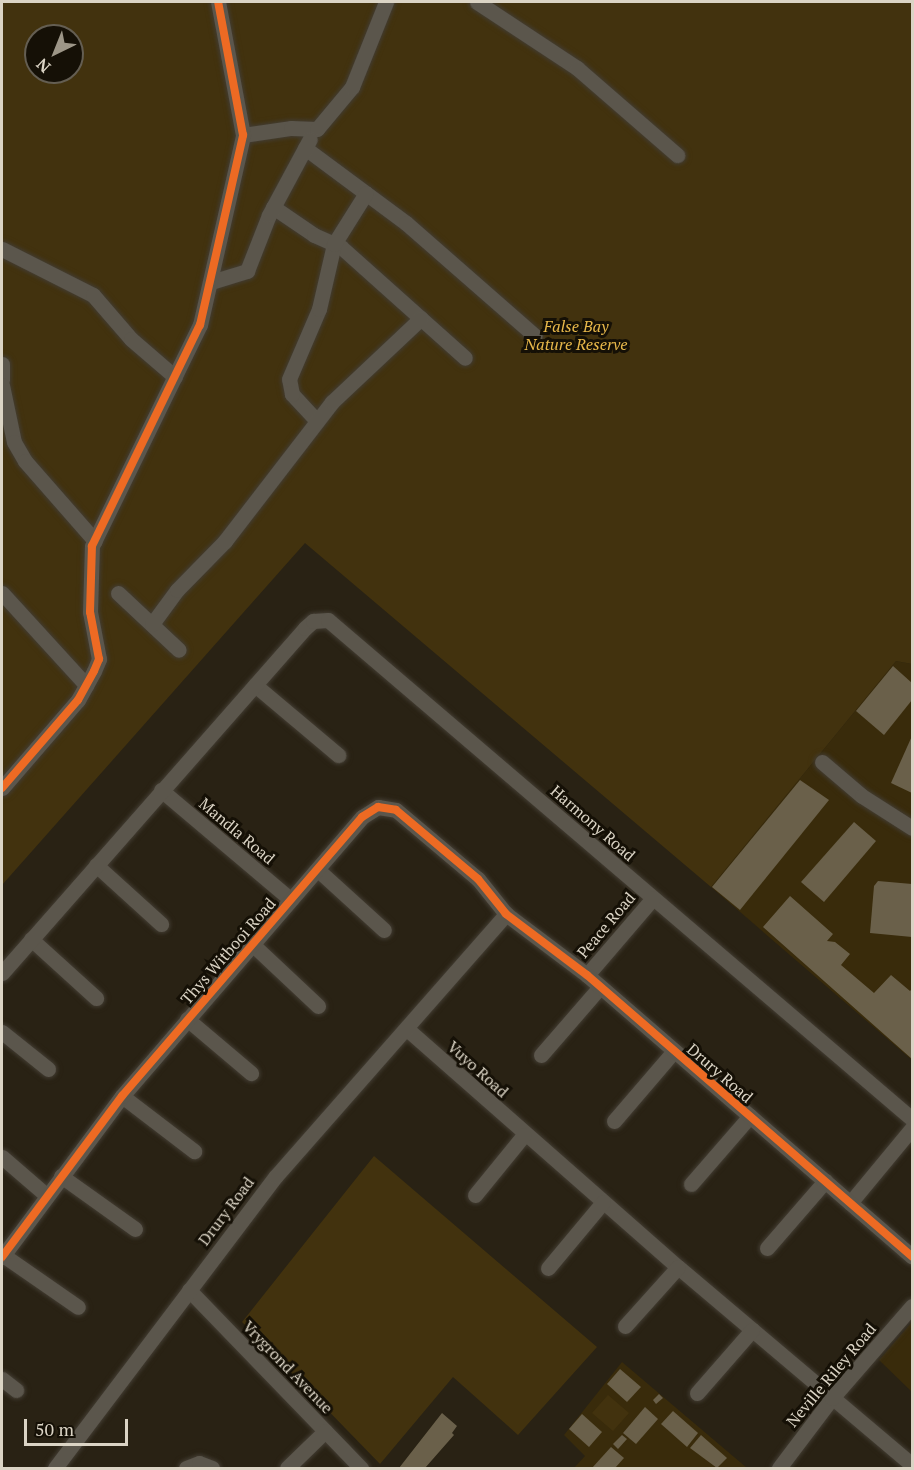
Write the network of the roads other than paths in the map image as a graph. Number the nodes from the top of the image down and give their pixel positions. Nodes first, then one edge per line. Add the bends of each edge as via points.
1 (218, 2) edge
2 (386, 2) edge
3 (477, 2) edge
4 (502, 2) edge
5 (496, 16) junction
6 (317, 129) junction
7 (243, 135) junction
8 (305, 148) junction
9 (676, 155) dead end
10 (366, 193) junction
11 (273, 207) junction
12 (333, 244) junction
13 (2, 249) edge
14 (211, 282) junction
15 (421, 318) junction
16 (535, 336) dead end
17 (465, 358) dead end
18 (2, 364) edge
19 (175, 377) junction
20 (2, 380) edge
21 (2, 385) edge
22 (317, 421) junction
23 (95, 541) junction
24 (2, 593) edge
25 (118, 593) dead end
26 (152, 624) junction
27 (179, 650) dead end
28 (86, 685) junction
29 (255, 685) junction
30 (338, 755) dead end
31 (822, 762) dead end
32 (2, 788) edge
33 (161, 790) junction
34 (912, 828) edge
35 (96, 865) junction
36 (318, 870) junction
37 (652, 898) junction
38 (290, 899) junction
39 (506, 914) junction
40 (161, 924) dead end
41 (384, 930) dead end
42 (31, 939) junction
43 (251, 943) junction
44 (2, 973) edge
45 (587, 975) junction
46 (600, 987) junction
47 (96, 998) dead end
48 (318, 1006) dead end
49 (187, 1019) junction
50 (407, 1029) junction
51 (2, 1032) edge
52 (674, 1051) junction
53 (541, 1055) dead end
54 (48, 1069) dead end
55 (251, 1073) dead end
56 (122, 1096) junction
57 (750, 1116) junction
58 (912, 1119) edge
59 (614, 1121) dead end
60 (912, 1128) edge
61 (524, 1135) junction
62 (194, 1151) dead end
63 (2, 1157) edge
64 (61, 1176) junction
65 (825, 1181) junction
66 (691, 1184) dead end
67 (46, 1195) junction
68 (476, 1195) dead end
69 (603, 1202) junction
70 (850, 1203) junction
71 (135, 1229) dead end
72 (767, 1248) dead end
73 (2, 1256) edge
74 (912, 1257) edge
75 (678, 1267) junction
76 (548, 1268) dead end
77 (189, 1290) junction
78 (912, 1306) edge
79 (78, 1307) dead end
80 (625, 1326) dead end
81 (752, 1330) junction
82 (2, 1379) edge
83 (16, 1390) dead end
84 (697, 1393) dead end
85 (832, 1398) junction
86 (325, 1431) junction
87 (912, 1465) edge
88 (54, 1468) edge
89 (186, 1468) edge
90 (212, 1468) edge
91 (287, 1468) edge
92 (361, 1468) edge
93 (779, 1468) edge

1 - 7 street
2 - 6 street via 352,87
3 - 5 street
4 - 5 street
5 - 9 street via 577,68
6 - 7 street via 291,128
6 - 8 street
7 - 14 street
8 - 10 street
8 - 11 street
10 - 12 street
10 - 16 street
11 - 12 street
11 - 14 street via 247,271
12 - 15 street
12 - 22 street via 319,309 289,379 292,394
13 - 19 street via 93,295 131,339
14 - 19 street via 200,325
15 - 17 street
15 - 22 street
18 - 20 street
19 - 23 street
21 - 23 street via 14,442 25,461
22 - 26 street via 225,541 177,590
23 - 28 street via 89,566 90,612 99,658
24 - 28 street
25 - 26 street
26 - 27 street
28 - 32 street
29 - 30 street
29 - 33 street, Harmony Road
29 - 37 street, Harmony Road via 313,621 336,623
31 - 34 street via 862,796
33 - 35 street, Harmony Road
33 - 38 street, Mandla Road
35 - 40 street
35 - 42 street, Harmony Road
36 - 38 street, Thys Witbooi Road
36 - 39 street, Thys Witbooi Road via 362,817 378,807 387,807 477,879
36 - 41 street
37 - 45 street, Peace Road
37 - 58 street, Harmony Road
38 - 43 street, Thys Witbooi Road
39 - 45 street, Drury Road
39 - 50 street, Drury Road
42 - 44 street, Harmony Road
42 - 47 street
43 - 48 street, Thys Witbooi Road
43 - 49 street, Thys Witbooi Road
45 - 46 street, Drury Road
46 - 52 street, Drury Road
46 - 53 street
49 - 55 street, Thys Witbooi Road
49 - 56 street, Thys Witbooi Road
50 - 61 street, Vuyo Road
50 - 77 street, Drury Road via 276,1176
51 - 54 street
52 - 57 street, Drury Road
52 - 59 street, Drury Road
56 - 62 street
56 - 64 street, Thys Witbooi Road
57 - 65 street, Drury Road
57 - 66 street, Drury Road
60 - 70 street
61 - 68 street
61 - 69 street, Vuyo Road
63 - 67 street
64 - 67 street, Thys Witbooi Road
64 - 71 street
65 - 70 street, Drury Road
65 - 72 street
67 - 73 street, Thys Witbooi Road
69 - 75 street, Vuyo Road
69 - 76 street
70 - 74 street, Drury Road
73 - 79 street, Thys Witbooi Road
75 - 80 street
75 - 81 street, Vuyo Road
77 - 86 street, Vrygrond Avenue
77 - 88 street, Drury Road
78 - 85 street, Neville Riley Road
81 - 84 street
81 - 85 street, Vuyo Road
82 - 83 street
85 - 87 street, Vuyo Road
85 - 93 street, Neville Riley Road
86 - 91 street
86 - 92 street, Vrygrond Avenue
89 - 90 street via 199,1463

